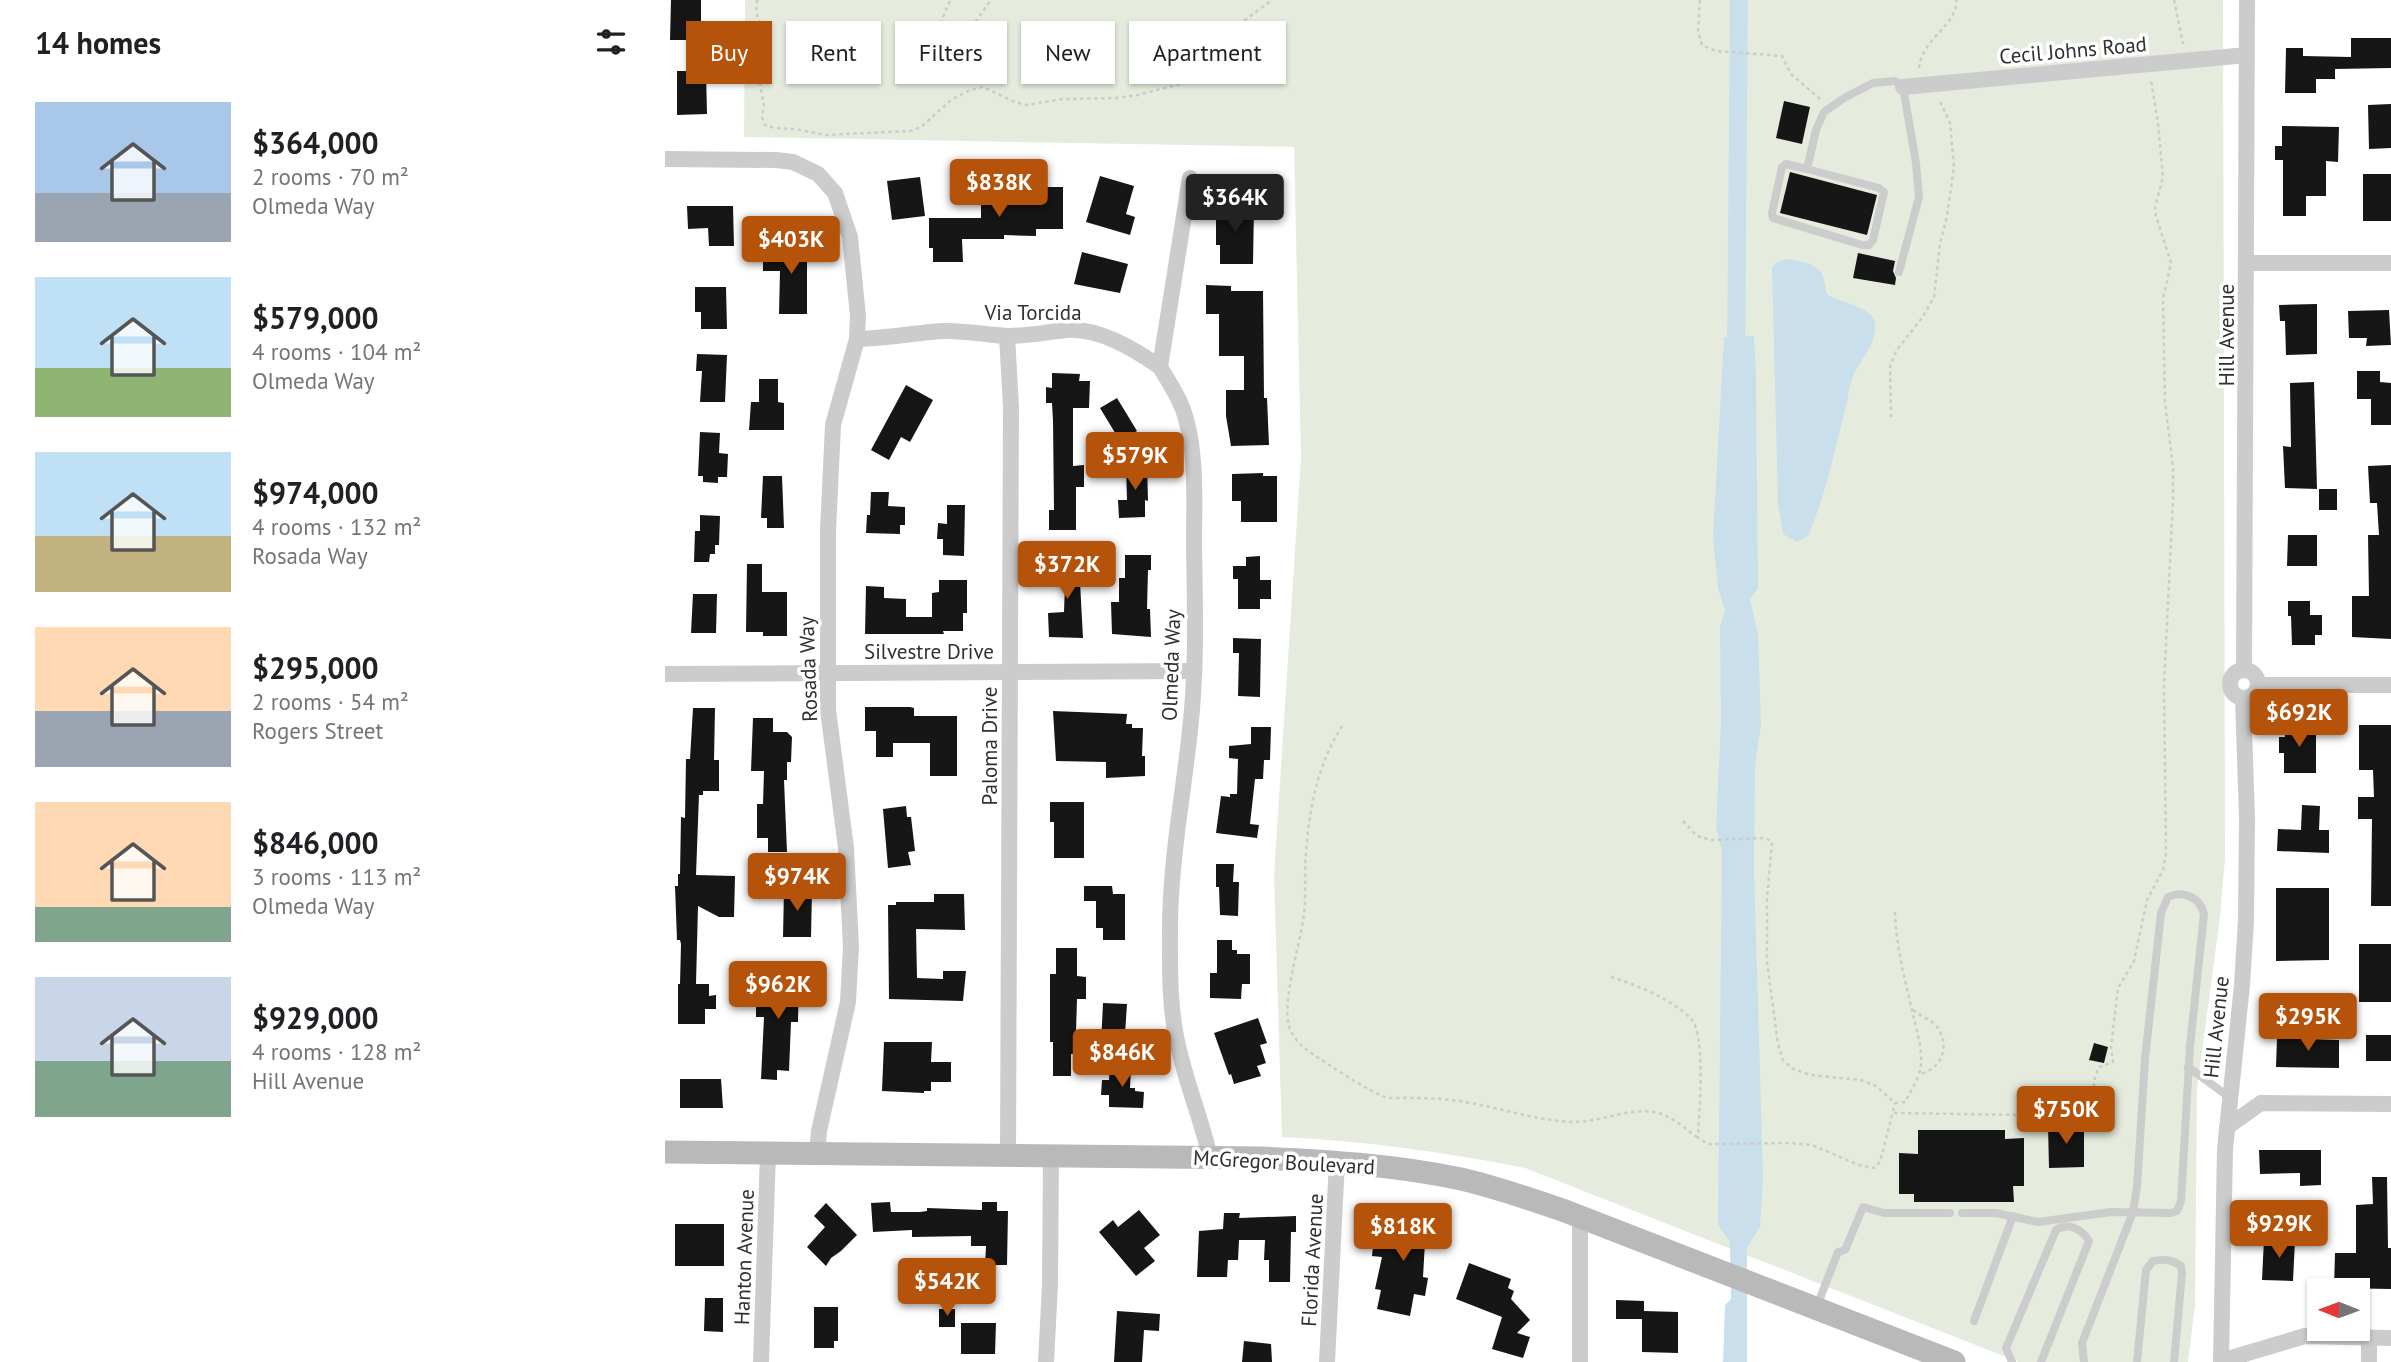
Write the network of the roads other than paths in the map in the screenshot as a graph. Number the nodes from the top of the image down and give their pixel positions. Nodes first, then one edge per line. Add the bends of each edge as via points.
1 (2247, 0) edge
2 (2247, 55) junction
3 (1903, 87) junction
4 (665, 159) edge
5 (1807, 169) junction
6 (1190, 178) dead end
7 (2247, 263) junction
8 (2391, 264) edge
9 (1899, 272) dead end
10 (1007, 336) junction
11 (857, 339) junction
12 (1160, 367) junction
13 (2244, 670) junction
14 (1193, 671) junction
15 (827, 672) junction
16 (1010, 672) junction
17 (665, 674) edge
18 (2258, 685) junction
19 (2391, 685) edge
20 (2243, 699) junction
21 (2189, 1067) junction
22 (2229, 1097) junction
23 (2391, 1104) edge
24 (2227, 1126) junction
25 (665, 1152) edge
26 (768, 1153) junction
27 (817, 1153) junction
28 (1008, 1156) junction
29 (1051, 1157) junction
30 (1210, 1157) junction
31 (1337, 1161) junction
32 (2133, 1212) junction
33 (1950, 1213) dead end
34 (1962, 1213) dead end
35 (2013, 1216) junction
36 (1580, 1217) junction
37 (2079, 1217) junction
38 (2075, 1228) junction
39 (1816, 1310) junction
40 (1974, 1321) dead end
41 (2307, 1336) edge
42 (2370, 1338) edge
43 (2391, 1338) edge
44 (2369, 1341) edge
45 (761, 1362) edge
46 (1046, 1362) edge
47 (1327, 1362) edge
48 (1580, 1362) edge
49 (1954, 1362) edge
50 (2012, 1362) edge
51 (2041, 1362) edge
52 (2084, 1362) edge
53 (2137, 1362) edge
54 (2174, 1362) edge
55 (2221, 1362) edge
56 (2369, 1362) edge

1 - 2 street, Hill Avenue
2 - 3 street, Cecil Johns Road
2 - 7 street, Hill Avenue
3 - 5 lane via 1895,81 1873,83 1824,112
3 - 9 lane via 1919,197
4 - 11 street, Rosada Way via 793,162 818,174 831,188 850,237
5 - 5 lane via 1782,167 1773,218 1869,244 1884,192
6 - 12 street
7 - 8 street
7 - 13 street, Hill Avenue
10 - 11 street, Via Torcida via 942,331
10 - 12 street, Via Torcida via 1091,332
10 - 16 street, Paloma Drive
11 - 15 street, Rosada Way via 833,425
12 - 14 street, Olmeda Way via 1186,418 1192,452
13 - 18 street via 2254,674
13 - 20 street via 2234,674 2229,684 2233,694
14 - 16 street, Silvestre Drive
14 - 30 street, Olmeda Way via 1175,841 1171,997 1177,1039
15 - 16 street, Silvestre Drive
15 - 17 street, Silvestre Drive
15 - 27 street, Rosada Way via 847,859 851,947 848,1002
16 - 28 street, Paloma Drive
18 - 19 street
18 - 20 street via 2254,695
20 - 22 street, Hill Avenue via 2246,920
21 - 22 lane
21 - 32 lane via 2180,1207 2171,1213
21 - 32 lane via 2204,914 2203,906 2181,894 2168,897 2161,913
22 - 24 street, Hill Avenue
23 - 24 street via 2260,1103
24 - 55 street, Hill Avenue
25 - 26 main road, McGregor Boulevard
26 - 27 main road, McGregor Boulevard
26 - 45 street, Hanton Avenue
27 - 28 main road, McGregor Boulevard
28 - 29 main road, McGregor Boulevard
29 - 30 main road, McGregor Boulevard
29 - 46 street
30 - 31 main road, McGregor Boulevard
31 - 36 main road, McGregor Boulevard via 1460,1179
31 - 47 street, Florida Avenue
32 - 37 lane
32 - 52 lane via 2082,1343
33 - 39 lane via 1884,1213 1863,1207 1846,1250 1838,1252
34 - 35 lane
35 - 37 lane via 2038,1222
35 - 40 lane
36 - 39 main road, McGregor Boulevard
36 - 48 street
37 - 38 lane
38 - 50 lane via 2056,1230 2006,1348
38 - 51 lane via 2089,1241
39 - 49 main road, McGregor Boulevard
41 - 55 street
42 - 43 street
44 - 56 street
53 - 54 lane via 2146,1270 2162,1259 2174,1261 2182,1273

